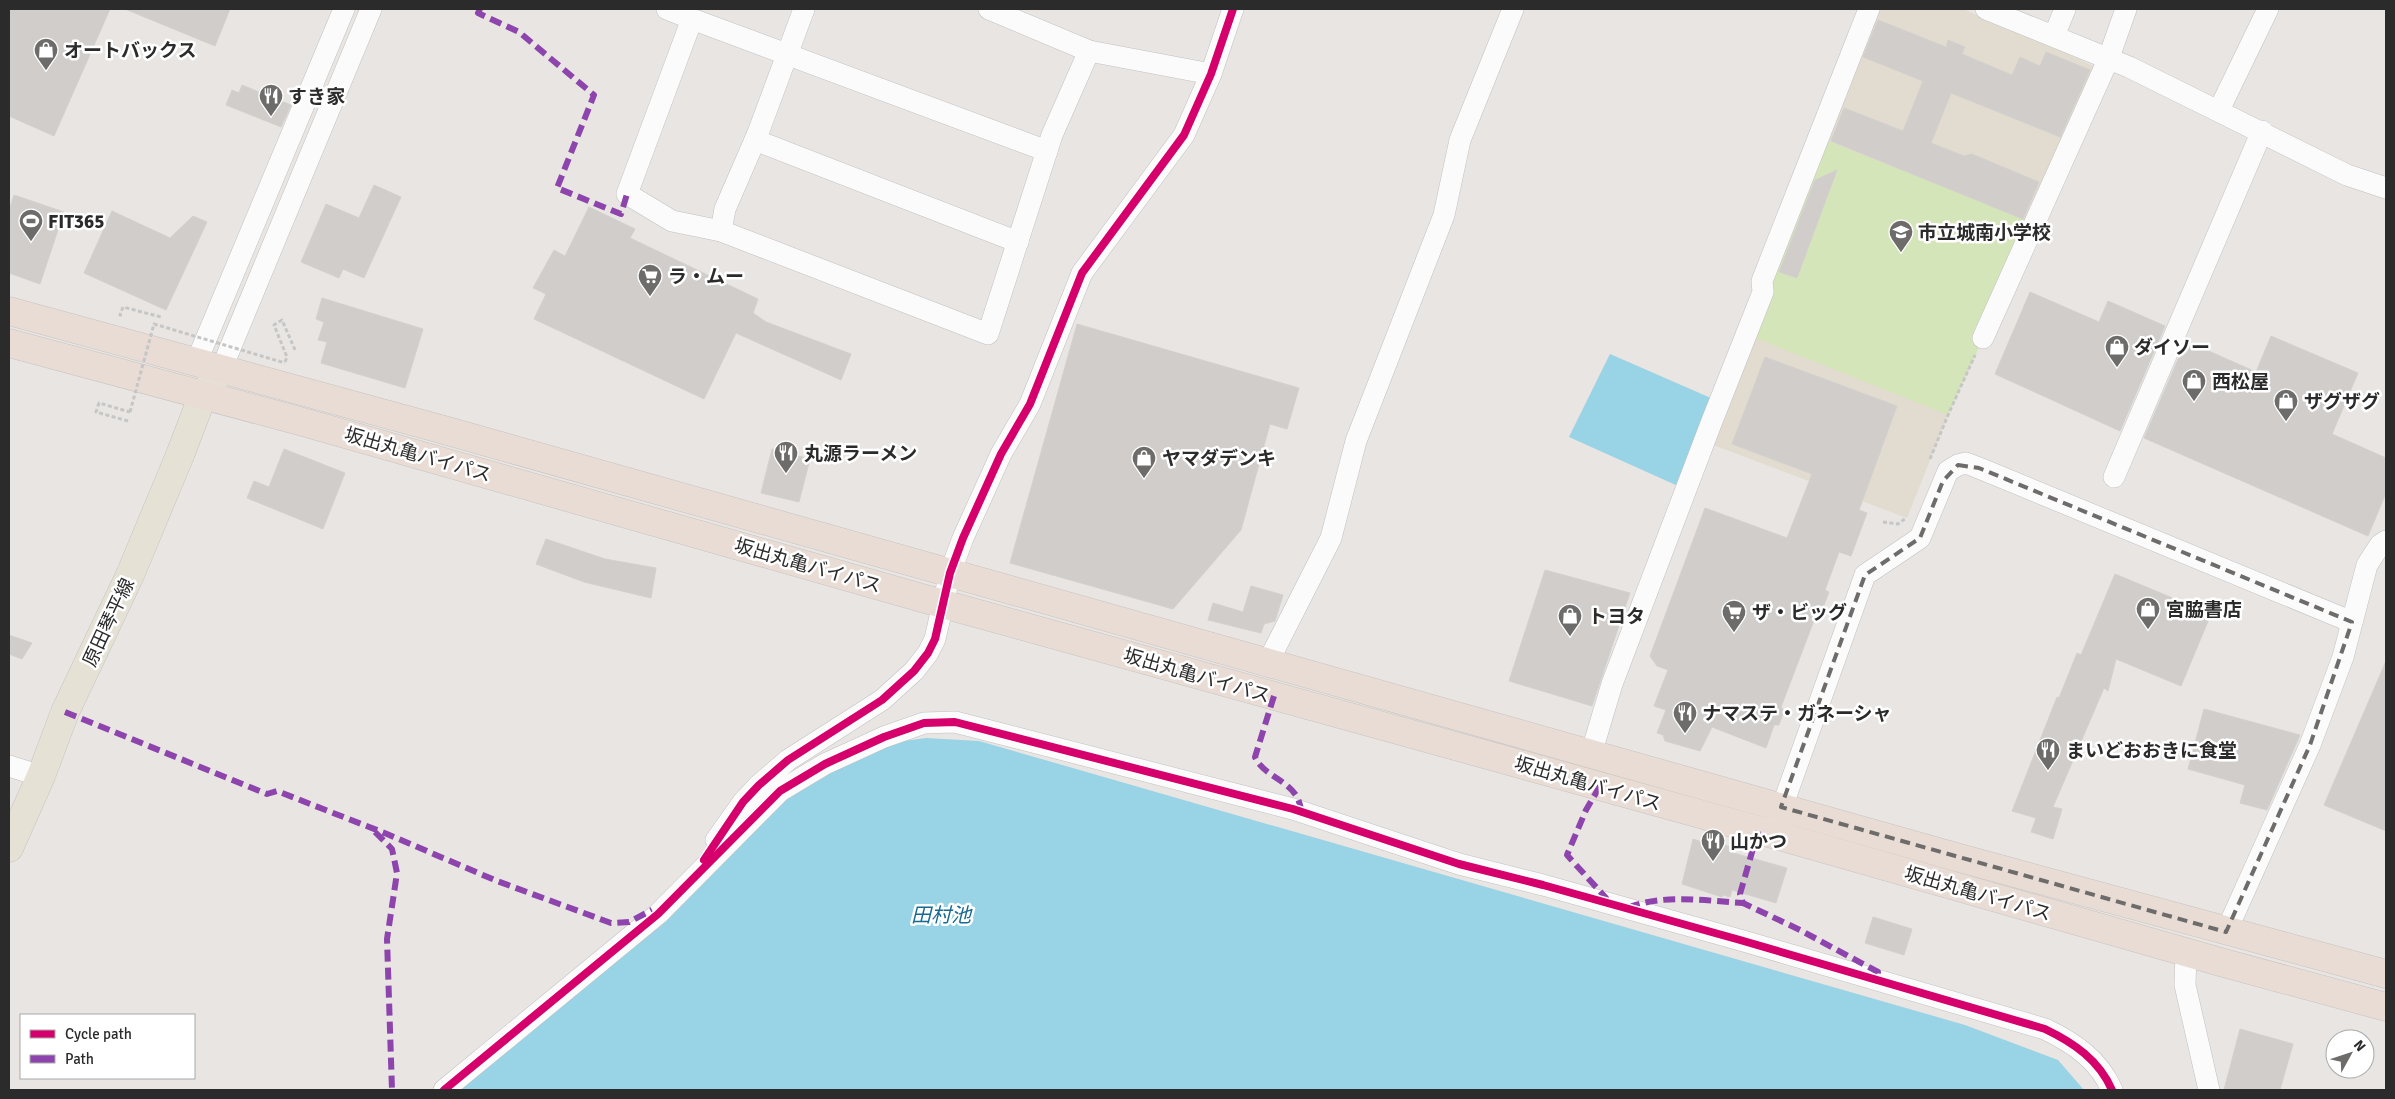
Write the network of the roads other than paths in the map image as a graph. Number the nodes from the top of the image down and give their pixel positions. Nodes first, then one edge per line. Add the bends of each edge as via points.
1 (344, 9) edge
2 (370, 9) edge
3 (668, 9) edge
4 (804, 9) edge
5 (989, 9) edge
6 (1233, 9) edge
7 (1513, 9) edge
8 (1868, 9) edge
9 (1986, 9) edge
10 (2065, 9) edge
11 (2126, 9) edge
12 (2268, 9) edge
13 (692, 19) junction
14 (2054, 36) junction
15 (1089, 51) junction
16 (787, 54) junction
17 (2108, 60) junction
18 (1211, 74) junction
19 (2219, 110) junction
20 (2262, 131) junction
21 (755, 140) junction
22 (1047, 151) junction
23 (2386, 188) edge
24 (721, 231) junction
25 (1018, 242) junction
26 (9, 310) edge
27 (1983, 338) road end
28 (9, 343) edge
29 (208, 367) junction
30 (203, 395) junction
31 (2114, 477) dead end
32 (2386, 541) edge
33 (950, 573) junction
34 (943, 604) junction
35 (2352, 622) junction
36 (1268, 662) junction
37 (1591, 754) junction
38 (9, 766) edge
39 (41, 776) junction
40 (1781, 808) junction
41 (1772, 834) junction
42 (9, 848) edge
43 (704, 867) junction
44 (2226, 932) junction
45 (2186, 953) junction
46 (2386, 974) edge
47 (2386, 1007) edge
48 (444, 1090) edge
49 (2112, 1090) edge
50 (2209, 1090) edge

1 - 29 street
2 - 29 street
3 - 13 street
4 - 16 street
5 - 15 street
6 - 18 street
7 - 36 street via 1460,140 1444,215 1356,441 1331,538
8 - 37 street via 1762,281 1763,292 1612,684
9 - 14 street
10 - 14 street
11 - 17 street
12 - 19 street
13 - 16 street
13 - 24 street via 628,194 672,221
14 - 17 street
15 - 18 street
15 - 22 street
16 - 21 street
16 - 22 street
17 - 19 street
17 - 27 street
18 - 33 street via 1184,135 1082,273 1030,404 982,493
19 - 20 street
20 - 23 street via 2347,175
20 - 31 street
21 - 24 street via 725,210
21 - 25 street
22 - 25 street
24 - 25 street via 988,334
26 - 29 highway, 坂出丸亀バイパス
28 - 30 highway, 坂出丸亀バイパス
29 - 30 main road
29 - 33 highway, 坂出丸亀バイパス
30 - 34 highway, 坂出丸亀バイパス
30 - 39 main road, 原田琴平線 via 130,575 65,712
32 - 35 street via 2367,565
33 - 34 street
33 - 36 highway, 坂出丸亀バイパス
34 - 41 highway, 坂出丸亀バイパス
34 - 43 street via 935,639 914,671 882,700 794,756 760,785 743,802 711,847 702,864
35 - 40 street via 1979,468 1966,463 1958,465 1948,471 1920,538 1865,575
35 - 44 street via 2310,745
36 - 37 highway, 坂出丸亀バイパス
37 - 40 highway, 坂出丸亀バイパス
38 - 39 street
39 - 42 main road, 原田琴平線
40 - 41 street
40 - 44 highway, 坂出丸亀バイパス
41 - 45 highway, 坂出丸亀バイパス
43 - 48 street via 658,914
43 - 49 street via 780,792 825,764 924,723 955,722 1293,809 1459,864 1722,935 2045,1029 2088,1056 2105,1075
44 - 46 highway, 坂出丸亀バイパス
45 - 47 highway, 坂出丸亀バイパス
45 - 50 street via 2185,985

